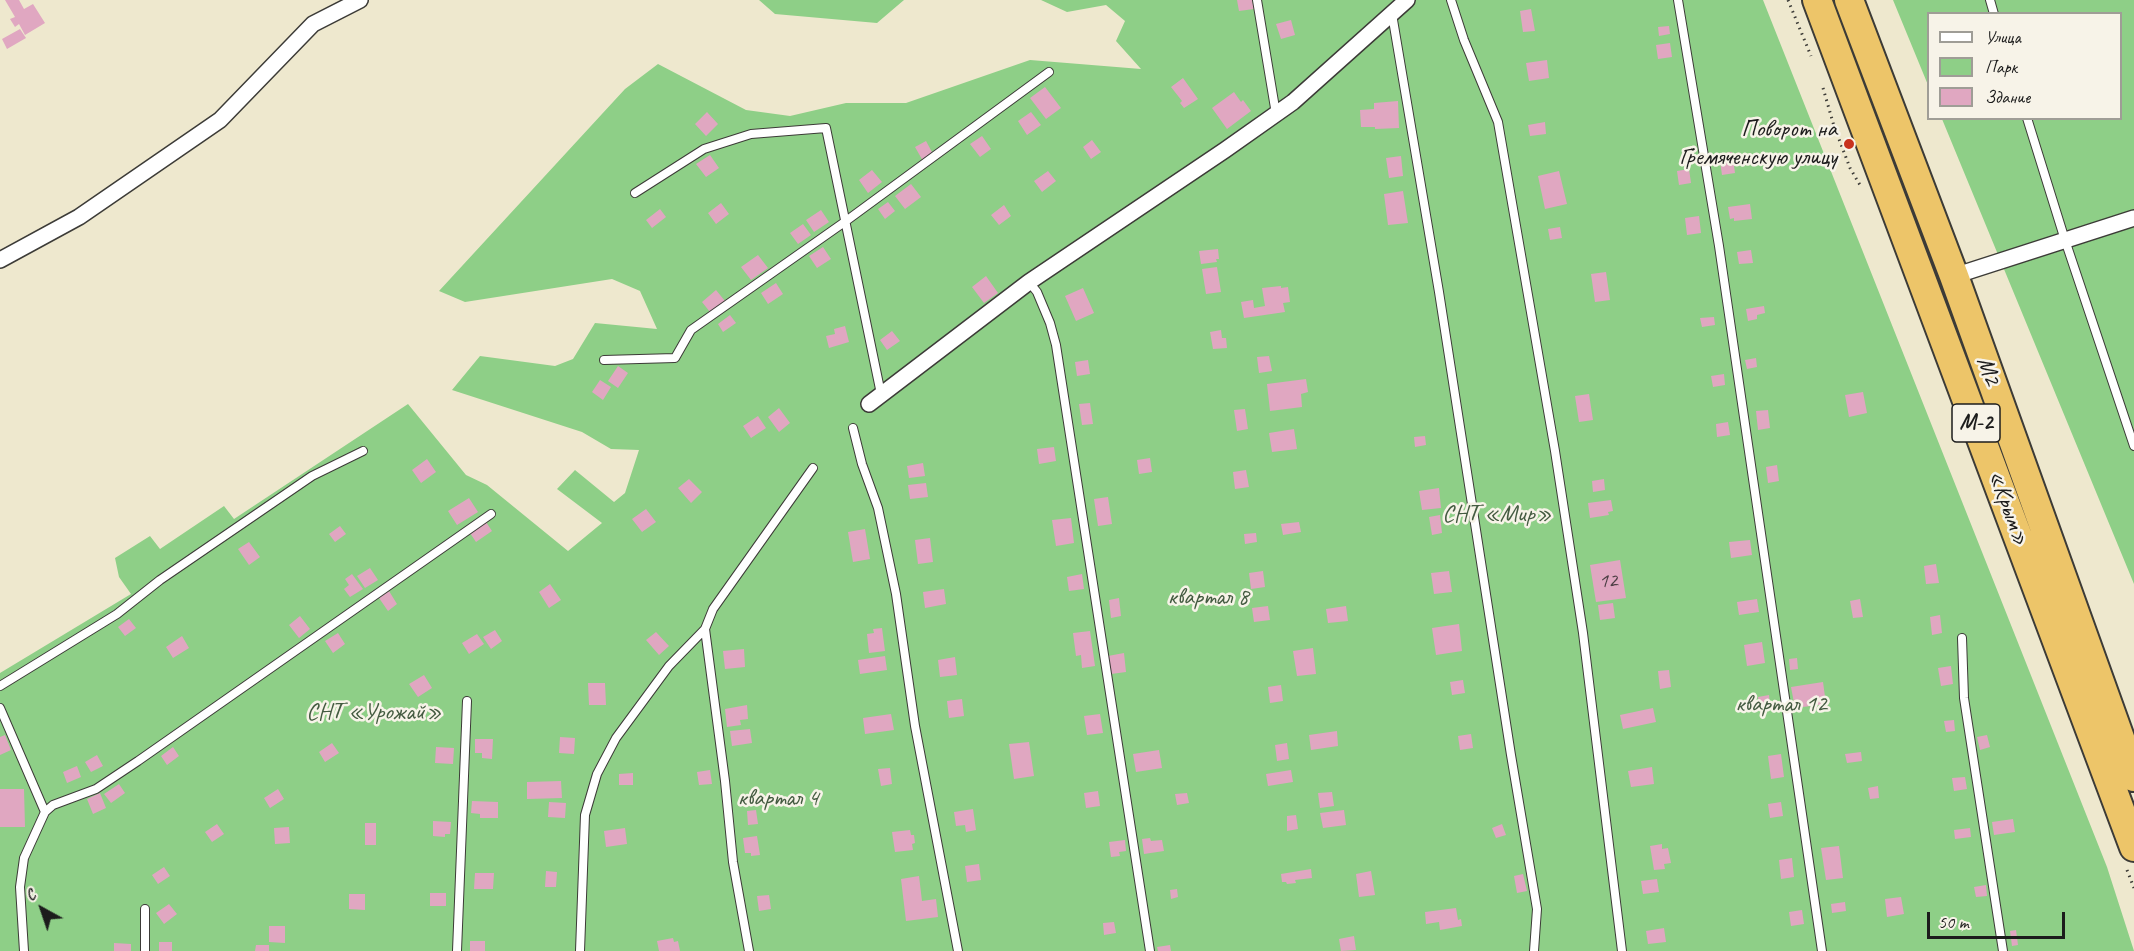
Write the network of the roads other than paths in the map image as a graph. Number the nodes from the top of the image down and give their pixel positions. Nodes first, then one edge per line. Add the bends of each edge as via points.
1 (360, 0) edge
2 (1257, 0) edge
3 (1407, 0) edge
4 (1451, 0) edge
5 (1678, 0) edge
6 (1817, 0) edge
7 (1849, 0) edge
8 (1392, 14) junction
9 (1049, 72) dead end
10 (1276, 114) junction
11 (2028, 120) edge
12 (635, 194) dead end
13 (2134, 218) edge
14 (846, 221) junction
15 (2065, 240) junction
16 (0, 260) edge
17 (1954, 276) junction
18 (1029, 282) junction
19 (604, 360) dead end
20 (875, 399) joint
21 (853, 428) dead end
22 (2134, 446) edge
23 (363, 451) dead end
24 (813, 468) dead end
25 (491, 514) dead end
26 (705, 629) junction
27 (1962, 638) dead end
28 (0, 686) edge
29 (467, 701) dead end
30 (0, 708) edge
31 (2134, 777) edge
32 (45, 812) junction
33 (2134, 848) edge
34 (145, 909) dead end
35 (24, 951) edge
36 (145, 951) edge
37 (457, 951) edge
38 (580, 951) edge
39 (749, 951) edge
40 (958, 951) edge
41 (1150, 951) edge
42 (1534, 951) edge
43 (1622, 951) edge
44 (1822, 951) edge
45 (2003, 951) edge

1 - 16 street via 313,24 220,120 80,217
2 - 10 lane
3 - 8 street
4 - 43 lane via 1498,122 1583,633
5 - 44 lane via 1721,258
6 - 33 highway, «Крым» / М-2
7 - 17 highway, М2
8 - 10 street
8 - 42 lane via 1537,909
9 - 14 lane
10 - 18 street
11 - 15 lane
12 - 14 lane via 704,149 751,134 826,128
13 - 15 street
14 - 19 lane via 691,330 675,358
14 - 20 lane
15 - 17 street
15 - 22 lane
17 - 31 highway, М2
18 - 20 street
18 - 41 lane via 1050,323 1056,345
21 - 40 lane via 878,508 896,594 915,726
23 - 28 lane via 312,476 117,614
24 - 26 lane via 713,609
25 - 32 lane via 138,761 96,789 53,805
26 - 38 lane via 669,666 622,729 597,774 585,815
26 - 39 lane via 733,862
27 - 45 lane via 1964,698
29 - 37 lane
30 - 32 lane
32 - 35 lane via 24,858 20,887
34 - 36 lane

